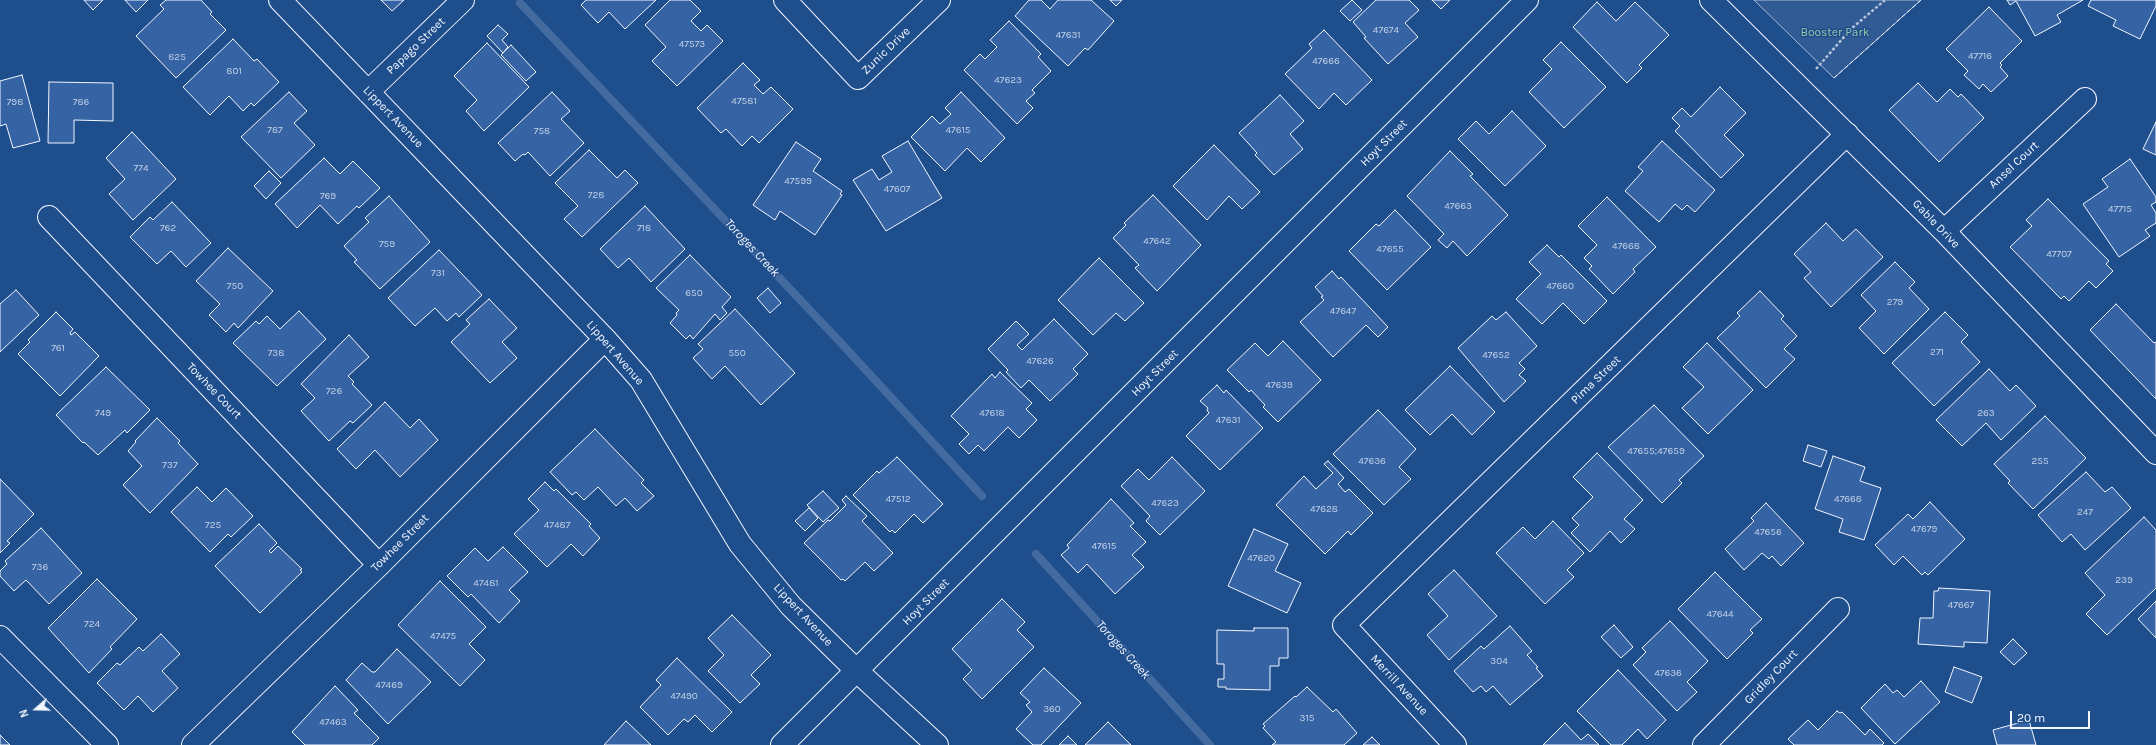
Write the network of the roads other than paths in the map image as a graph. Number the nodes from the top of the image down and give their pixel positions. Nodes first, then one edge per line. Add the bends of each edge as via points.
1 (280, 0) edge
2 (463, 0) edge
3 (785, 0) edge
4 (939, 0) edge
5 (1527, 0) edge
6 (1711, 0) edge
7 (368, 92) junction
8 (2085, 99) dead end
9 (1847, 134) junction
10 (49, 217) dead end
11 (1944, 231) junction
12 (605, 339) junction
13 (2156, 453) edge
14 (379, 565) junction
15 (1838, 608) dead end
16 (1344, 625) joint
17 (0, 637) edge
18 (857, 671) junction
19 (107, 745) edge
20 (194, 745) edge
21 (782, 745) edge
22 (937, 745) edge
23 (1455, 745) edge
24 (1704, 745) edge

1 - 7 street, Lippert Avenue
2 - 7 street, Papago Street
3 - 4 street, Zunic Drive via 858,78
5 - 18 street, Hoyt Street
6 - 9 street, Gable Drive
7 - 12 street, Lippert Avenue
8 - 11 street, Ansel Court
9 - 11 street, Gable Drive
9 - 16 street, Pima Street
10 - 14 street, Towhee Court
11 - 13 street, Gable Drive
12 - 14 street, Towhee Street
12 - 18 street, Lippert Avenue via 641,380 740,544 791,606
14 - 20 street, Towhee Street
15 - 24 street, Gridley Court
16 - 23 street, Merrill Avenue
17 - 19 street
18 - 21 street, Hoyt Street
18 - 22 street, Lippert Avenue

